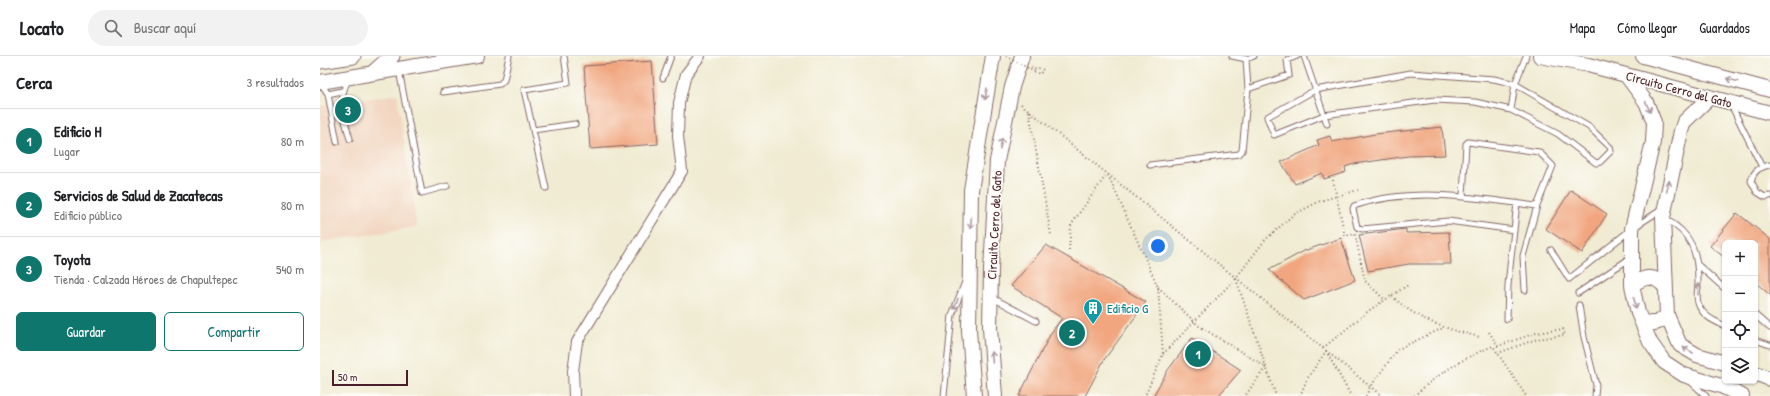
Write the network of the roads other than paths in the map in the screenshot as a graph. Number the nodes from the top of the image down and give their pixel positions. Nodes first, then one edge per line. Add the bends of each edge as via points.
1 (353, 56) edge
2 (477, 56) edge
3 (510, 56) edge
4 (564, 56) edge
5 (671, 56) edge
6 (700, 56) edge
7 (993, 56) edge
8 (1232, 56) edge
9 (1254, 56) edge
10 (1297, 56) edge
11 (1304, 56) edge
12 (1526, 56) edge
13 (1540, 56) edge
14 (1643, 56) edge
15 (1025, 58) edge
16 (1286, 58) edge
17 (1246, 59) junction
18 (1590, 60) edge
19 (320, 61) edge
20 (396, 62) edge
21 (374, 72) joint
22 (1626, 75) junction
23 (350, 77) junction
24 (663, 78) dead end
25 (320, 82) edge
26 (1514, 84) junction
27 (1248, 89) junction
28 (1315, 90) junction
29 (1770, 90) edge
30 (342, 91) junction
31 (443, 92) dead end
32 (328, 94) junction
33 (1710, 97) junction
34 (1730, 102) junction
35 (1511, 110) junction
36 (1770, 113) edge
37 (1324, 115) junction
38 (575, 124) dead end
39 (1327, 124) dead end
40 (533, 130) junction
41 (350, 139) dead end
42 (337, 142) dead end
43 (1150, 165) dead end
44 (1770, 165) edge
45 (1762, 167) junction
46 (447, 186) dead end
47 (546, 188) dead end
48 (1463, 196) junction
49 (1770, 196) edge
50 (1517, 203) junction
51 (1537, 206) junction
52 (1663, 213) junction
53 (1632, 229) junction
54 (1514, 230) junction
55 (1551, 250) dead end
56 (1632, 258) junction
57 (1698, 265) junction
58 (970, 268) junction
59 (1632, 285) junction
60 (1722, 286) edge
61 (1665, 287) junction
62 (1525, 290) dead end
63 (1578, 293) dead end
64 (991, 297) junction
65 (1579, 305) dead end
66 (1667, 314) junction
67 (1758, 318) edge
68 (1507, 319) dead end
69 (1036, 321) dead end
70 (1641, 321) junction
71 (1722, 325) edge
72 (1770, 328) edge
73 (1758, 341) edge
74 (1770, 346) edge
75 (1722, 362) edge
76 (1758, 374) edge
77 (1684, 375) junction
78 (1770, 379) edge
79 (574, 396) edge
80 (944, 396) edge
81 (974, 396) edge
82 (995, 396) edge
83 (1595, 396) edge
84 (1706, 396) edge
85 (1742, 396) edge

1 - 19 main road
2 - 20 street
3 - 31 lane via 504,80 500,84
4 - 40 lane via 568,82 524,90
5 - 24 lane
6 - 79 street via 686,74 679,103 678,136 682,171 577,342 573,371
7 -> 58 street, Circuito Cerro del Gato via 971,190
8 - 17 lane
9 - 17 lane
10 - 16 lane
11 - 28 lane
12 - 26 lane
13 - 18 street, Circuito Cerro del Gato
29 -> 14 street, Circuito Cerro del Gato
64 -> 15 street, Circuito Cerro del Gato via 997,161 1011,95
16 - 27 lane via 1289,74
17 - 27 lane
18 - 22 street, Circuito Cerro del Gato
20 - 21 main road
20 - 46 lane via 422,193
21 - 23 street
22 - 33 street, Circuito Cerro del Gato
22 -> 53 street via 1646,102 1654,122 1653,142
23 - 25 street
23 - 30 lane
25 - 32 lane
26 - 28 lane via 1494,79 1411,73
26 - 35 lane
26 - 35 lane via 1589,127 1611,151 1596,163 1558,134
27 - 43 lane via 1242,151 1239,154
28 - 37 lane
28 - 37 lane via 1267,117 1267,122 1274,135
30 - 32 lane
30 - 41 lane via 342,107
32 - 42 lane
33 - 34 street, Circuito Cerro del Gato
52 -> 33 street via 1684,122
34 - 36 street, Circuito Cerro del Gato
34 - 45 lane
35 - 37 lane via 1475,102 1435,100
37 - 39 lane
38 - 40 lane
40 - 47 lane
44 - 45 lane
45 - 49 lane via 1753,173 1752,181 1757,192 1765,197
48 - 50 lane
48 - 51 lane via 1466,144 1471,142 1539,152 1553,166
48 - 54 lane via 1376,198 1354,206 1353,209 1358,227 1362,229 1448,221
50 - 51 lane
50 - 54 lane
51 - 62 lane via 1523,256
52 - 53 lane
52 - 57 lane via 1695,247
52 - 61 street
53 - 55 lane via 1569,279
53 - 56 street
54 - 68 lane
56 - 59 street
56 - 63 lane
57 - 60 lane
71 -> 57 lane via 1708,318 1698,303
58 -> 80 lane via 952,315
58 - 81 street, Circuito Cerro del Gato
59 - 61 street via 1649,277 1659,280
59 -> 70 street
61 - 66 street
64 - 69 lane
82 -> 64 street, Circuito Cerro del Gato via 990,328
65 - 83 lane via 1596,385
66 - 70 street via 1659,323
75 -> 66 street via 1697,355 1680,345
67 - 72 lane
70 - 77 street via 1650,342 1664,362
73 - 74 lane
76 - 78 street
77 - 84 lane
77 - 85 street via 1721,386

